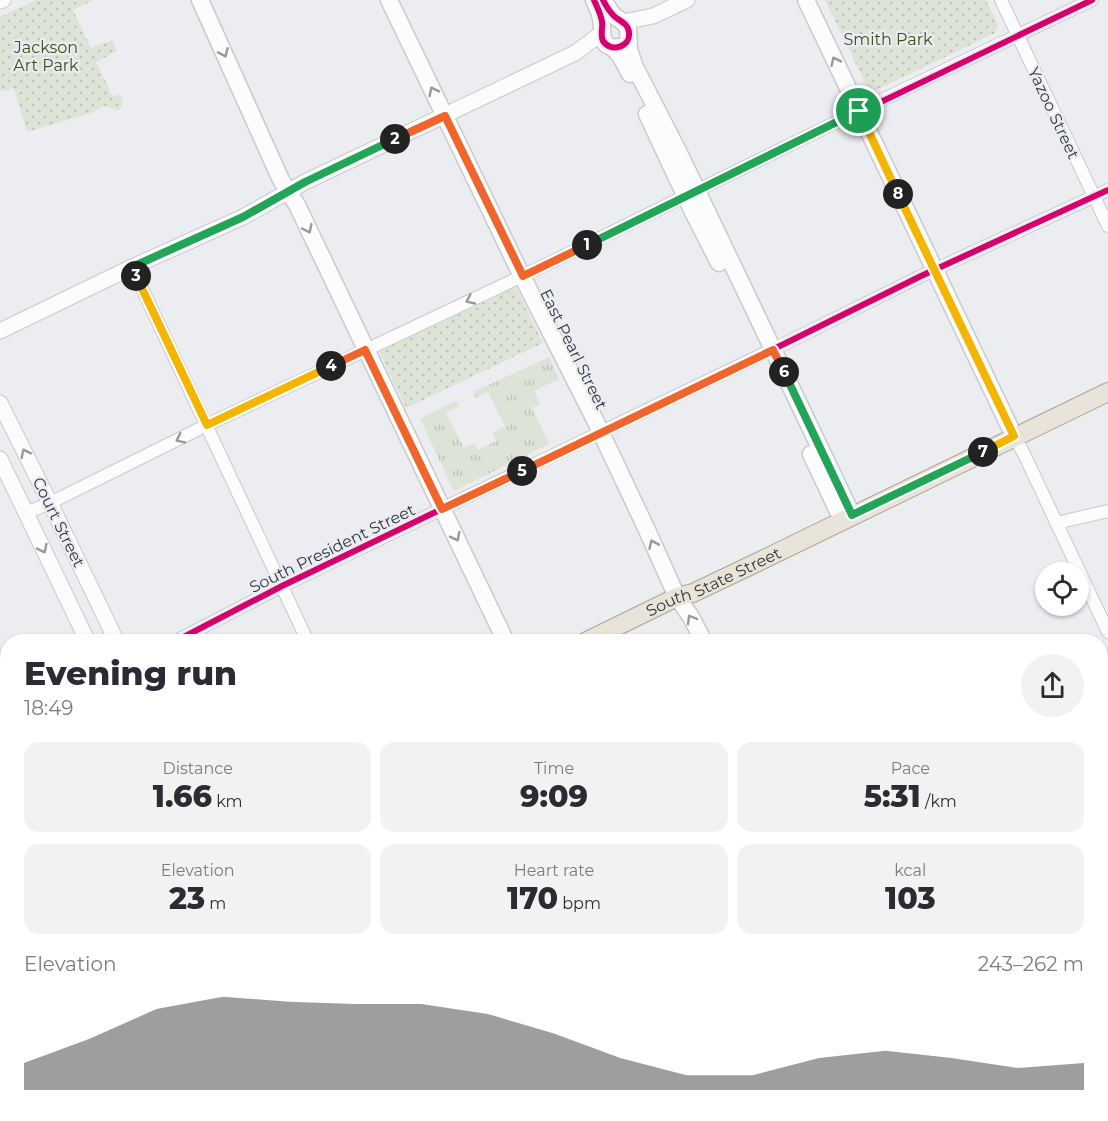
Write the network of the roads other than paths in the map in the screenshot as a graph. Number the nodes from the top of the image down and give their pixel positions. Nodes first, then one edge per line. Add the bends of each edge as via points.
1 (200, 0) edge
2 (389, 0) edge
3 (594, 0) edge
4 (603, 0) edge
5 (687, 0) edge
6 (806, 0) edge
7 (1001, 0) edge
8 (1092, 0) edge
9 (624, 30) junction
10 (1018, 36) junction
11 (606, 39) junction
12 (859, 111) junction
13 (445, 116) junction
14 (1108, 190) edge
15 (288, 192) junction
16 (691, 193) junction
17 (1094, 197) junction
18 (1108, 226) edge
19 (132, 267) junction
20 (935, 270) junction
21 (523, 276) junction
22 (0, 331) edge
23 (365, 350) junction
24 (768, 352) junction
25 (1108, 392) edge
26 (0, 402) edge
27 (207, 425) junction
28 (601, 432) junction
29 (1014, 436) junction
30 (0, 459) edge
31 (50, 503) junction
32 (442, 509) junction
33 (1108, 511) edge
34 (26, 513) junction
35 (847, 518) junction
36 (1056, 523) junction
37 (282, 586) junction
38 (677, 597) junction
39 (1108, 632) edge
40 (84, 634) edge
41 (113, 634) edge
42 (189, 634) edge
43 (304, 634) edge
44 (502, 634) edge
45 (601, 634) edge
46 (700, 634) edge

1 -> 15 main road
13 -> 2 main road, East Pearl Street
3 - 11 main road
4 - 9 main road
5 - 9 street
12 -> 6 main road
7 - 10 street, Yazoo Street
8 - 10 street
9 - 11 main road via 621,47
9 - 11 main road via 609,21
9 - 16 main road via 634,65
10 - 12 street
10 - 17 street, Yazoo Street
11 - 13 street
11 - 16 main road via 626,66
12 - 16 street
12 - 20 main road
13 - 15 street
13 - 21 main road, East Pearl Street
14 - 17 street, South President Street
15 - 19 street via 243,217
15 -> 23 main road
16 - 21 street
16 - 24 main road
17 - 18 street, Yazoo Street
17 - 20 street, South President Street
19 - 22 street
19 - 27 street
20 - 24 street, South President Street
20 - 29 main road
21 -> 23 street
21 - 28 main road, East Pearl Street
23 - 27 street
23 - 32 main road
24 - 28 street, South President Street
24 - 35 main road
25 - 29 main road, South State Street
31 -> 26 street, Court Street
27 -> 31 street
27 - 37 street
28 - 32 street, South President Street
38 -> 28 main road, East Pearl Street
29 - 35 main road, South State Street
29 - 36 street
30 - 34 street, Court Street
31 - 34 street
31 - 41 street, Court Street
32 - 37 street, South President Street
32 -> 44 main road
33 - 36 street
34 -> 40 street, Court Street
35 - 38 main road, South State Street via 693,593
36 - 39 street
37 - 42 street, South President Street
37 - 43 street
38 - 45 main road, South State Street
46 -> 38 main road, East Pearl Street

